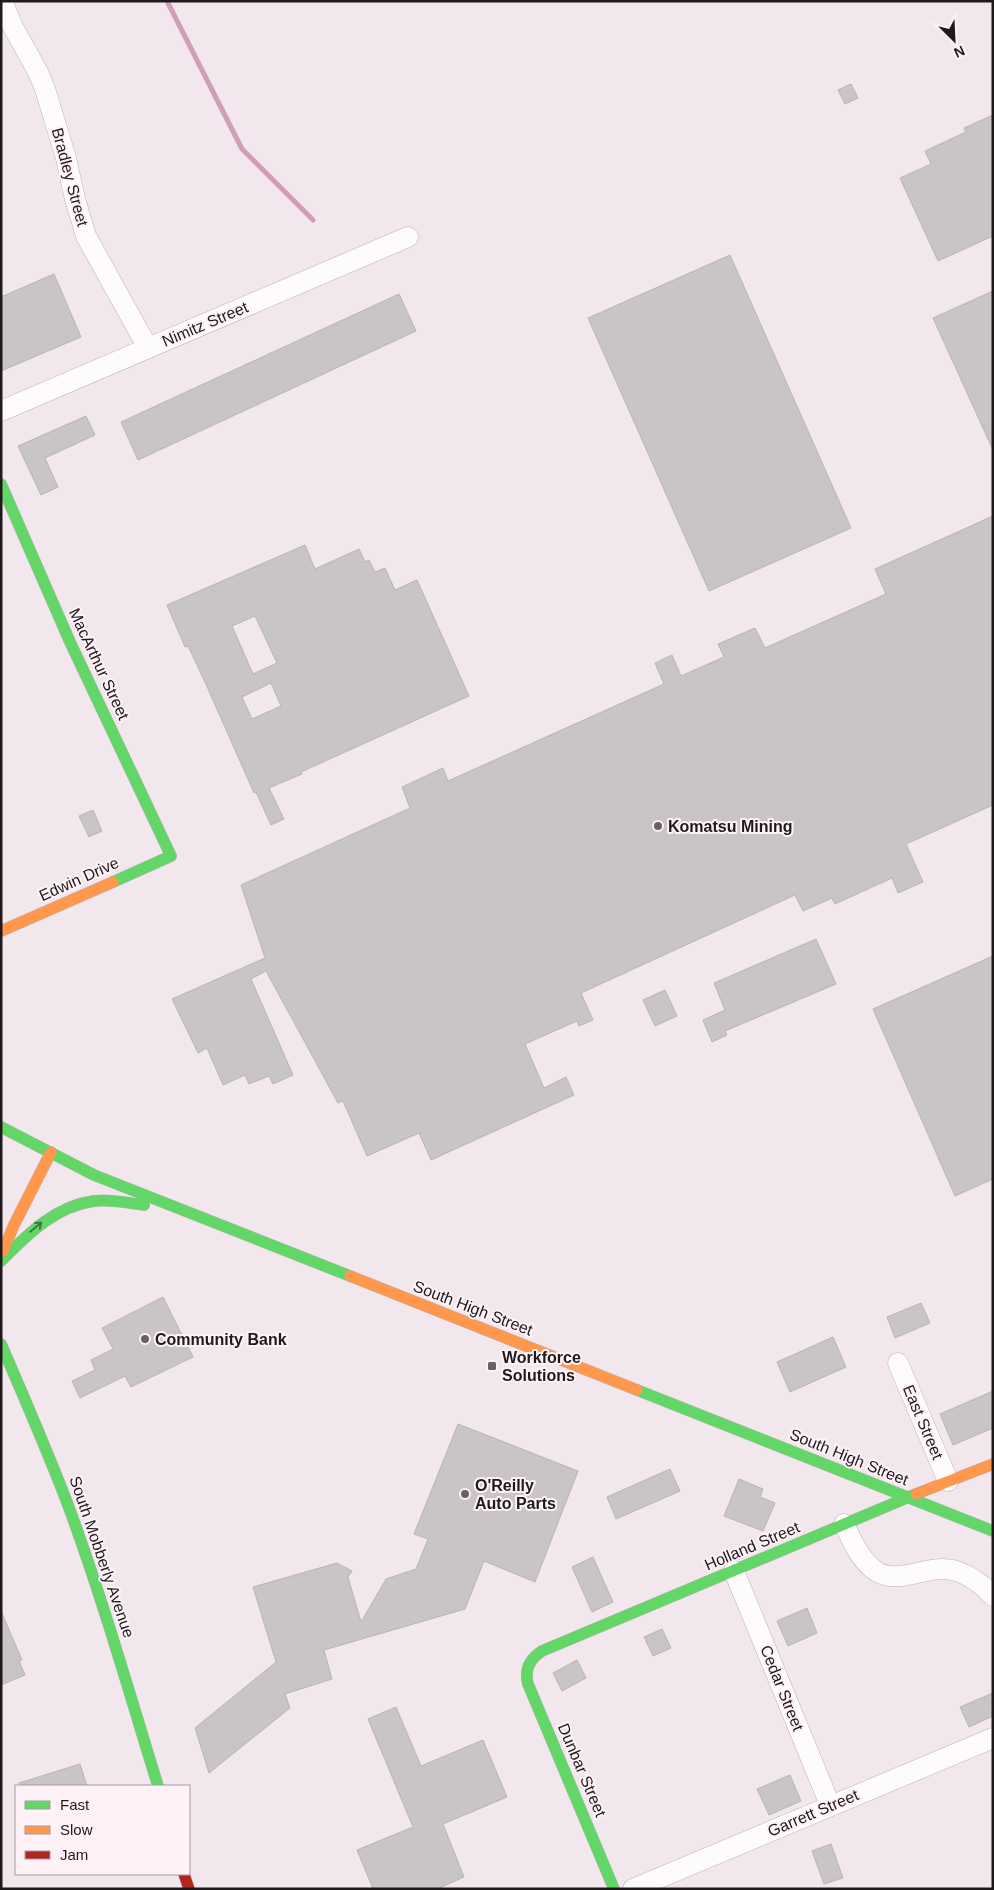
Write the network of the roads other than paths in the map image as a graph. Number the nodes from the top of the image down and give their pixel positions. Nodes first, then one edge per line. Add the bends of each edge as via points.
1 (2, 1) edge
2 (408, 237) dead end
3 (148, 348) junction
4 (1, 411) edge
5 (1, 484) edge
6 (171, 856) joint
7 (1, 931) edge
8 (1, 1127) edge
9 (51, 1152) junction
10 (178, 1208) junction
11 (1, 1254) edge
12 (1, 1261) edge
13 (1, 1344) edge
14 (898, 1363) dead end
15 (993, 1464) edge
16 (948, 1482) junction
17 (908, 1497) junction
18 (844, 1524) junction
19 (993, 1531) edge
20 (734, 1571) junction
21 (993, 1596) edge
22 (529, 1664) joint
23 (993, 1738) edge
24 (158, 1785) edge
25 (830, 1805) junction
26 (184, 1875) edge
27 (189, 1889) edge
28 (614, 1889) edge
29 (633, 1889) edge

1 - 3 street, Bradley Street via 45,89 86,236
2 - 3 street, Nimitz Street
3 - 4 street, Nimitz Street
5 - 6 main road, MacArthur Street via 70,642
6 - 7 main road, Edwin Drive
8 - 9 main road, South High Street
9 - 10 main road, South High Street via 94,1175
9 - 11 main road
12 -> 10 main road via 39,1224 54,1214 83,1203 109,1201
10 - 17 main road, South High Street
13 - 24 main road, South Mobberly Avenue via 68,1506
14 - 16 street, East Street
15 - 16 main road, Holland Street
16 - 17 main road, Holland Street
17 - 18 main road, Holland Street
17 - 19 main road, South High Street
18 - 20 main road, Holland Street
18 - 21 street via 862,1558 879,1574 901,1577 938,1569 955,1570 978,1582
20 - 22 main road, Holland Street via 542,1651
20 - 25 street, Cedar Street
22 - 28 main road, Dunbar Street via 525,1676 528,1684
23 - 25 street, Garrett Street
25 - 29 street, Garrett Street
26 - 27 main road

